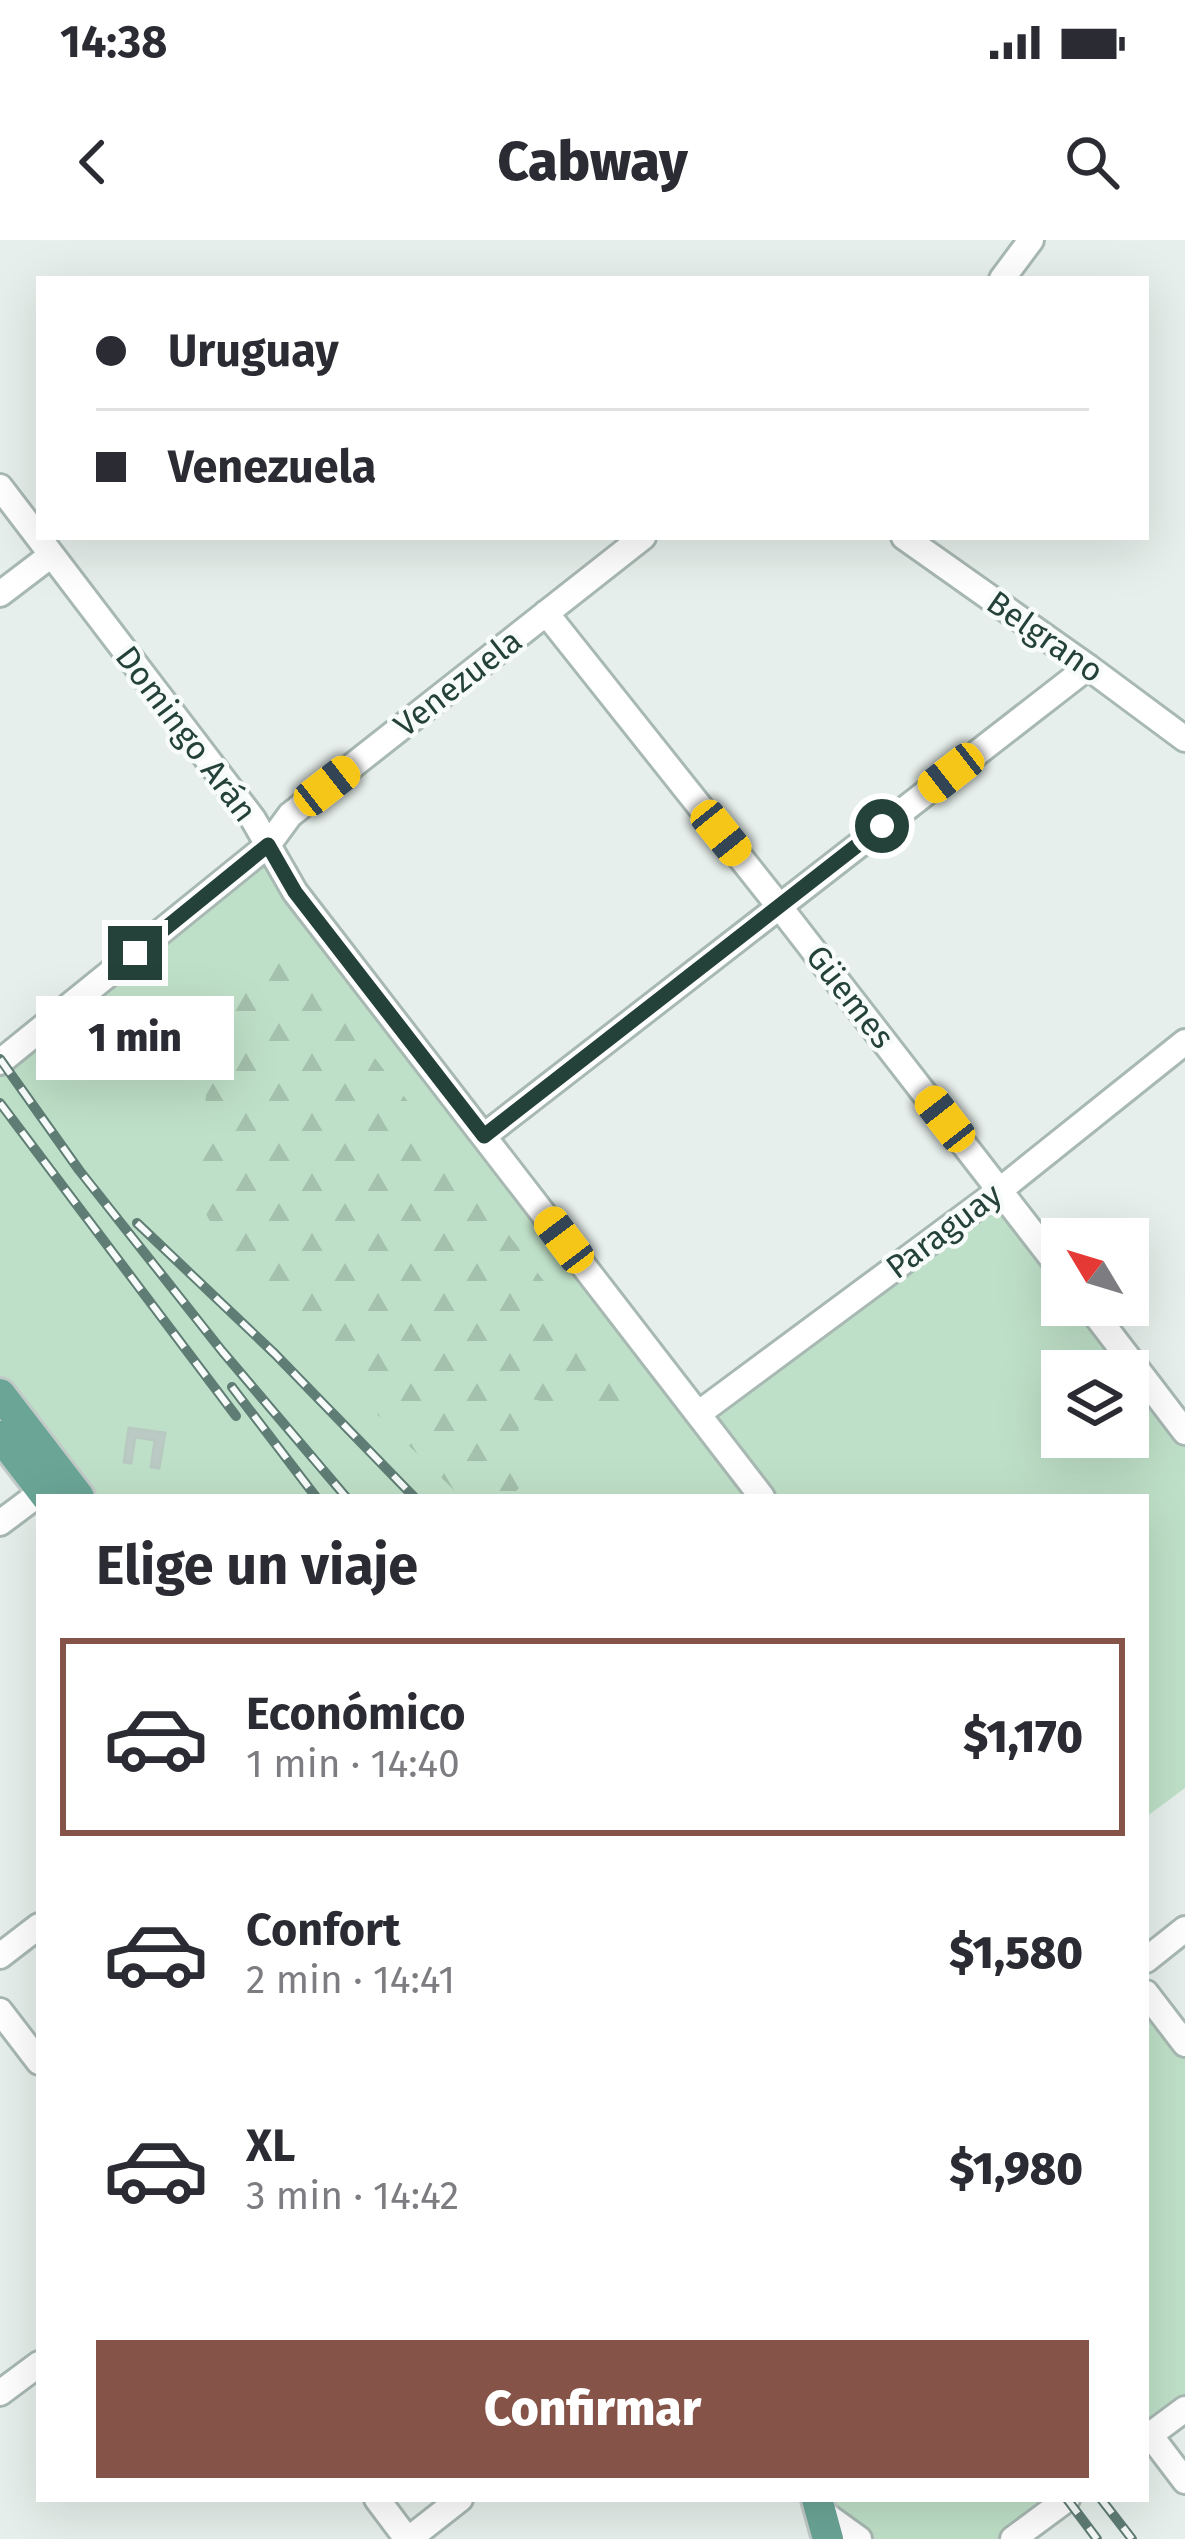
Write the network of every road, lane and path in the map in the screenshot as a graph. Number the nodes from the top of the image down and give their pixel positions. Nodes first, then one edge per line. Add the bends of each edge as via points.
1 (1030, 240) edge
2 (1004, 276) edge
3 (0, 487) edge
4 (36, 537) edge
5 (38, 540) edge
6 (640, 540) edge
7 (908, 540) edge
8 (50, 556) junction
9 (0, 594) edge
10 (545, 613) junction
11 (1088, 667) junction
12 (1185, 740) edge
13 (268, 845) junction
14 (779, 906) junction
15 (1185, 1042) edge
16 (0, 1062) edge
17 (484, 1136) junction
18 (1000, 1190) junction
19 (1041, 1244) edge
20 (1104, 1326) edge
21 (0, 1394) edge
22 (698, 1414) junction
23 (1185, 1432) edge
24 (0, 1436) edge
25 (58, 1490) edge
26 (760, 1494) edge
27 (36, 1502) edge
28 (0, 1522) edge
29 (36, 1928) edge
30 (1185, 1929) edge
31 (0, 1956) edge
32 (1149, 1958) edge
33 (1149, 1998) edge
34 (0, 2012) edge
35 (1185, 2044) edge
36 (36, 2058) edge
37 (36, 2365) edge
38 (0, 2393) edge
39 (1185, 2409) edge
40 (1149, 2436) edge
41 (1149, 2438) edge
42 (1185, 2481) edge
43 (378, 2502) edge
44 (456, 2502) edge
45 (1063, 2502) edge
46 (822, 2517) edge
47 (408, 2539) edge
48 (859, 2539) edge
49 (1013, 2539) edge

1 - 2 street
3 - 4 street, Domingo Arán
5 - 8 street, Domingo Arán
6 - 10 street, Venezuela
7 - 11 street, Belgrano
8 - 9 street
8 - 13 street, Domingo Arán
10 - 13 street, Venezuela via 290,815
10 - 14 street, Güemes
11 - 12 street, Belgrano
11 - 14 street
13 - 16 street, Venezuela
13 - 17 street, Domingo Arán via 295,892
14 - 17 street
14 - 18 street, Güemes
15 - 18 street, Paraguay
17 - 22 street, Domingo Arán
18 - 19 street, Güemes
18 - 22 street, Paraguay
20 - 23 street
21 - 25 main road
22 - 26 street, Domingo Arán
24 - 25 main road
27 - 28 street
29 - 31 street
30 - 32 street
33 - 35 street
34 - 36 street
37 - 38 street
39 - 40 street
41 - 42 street
43 - 47 street
44 - 47 street
45 - 49 street
46 - 48 street

